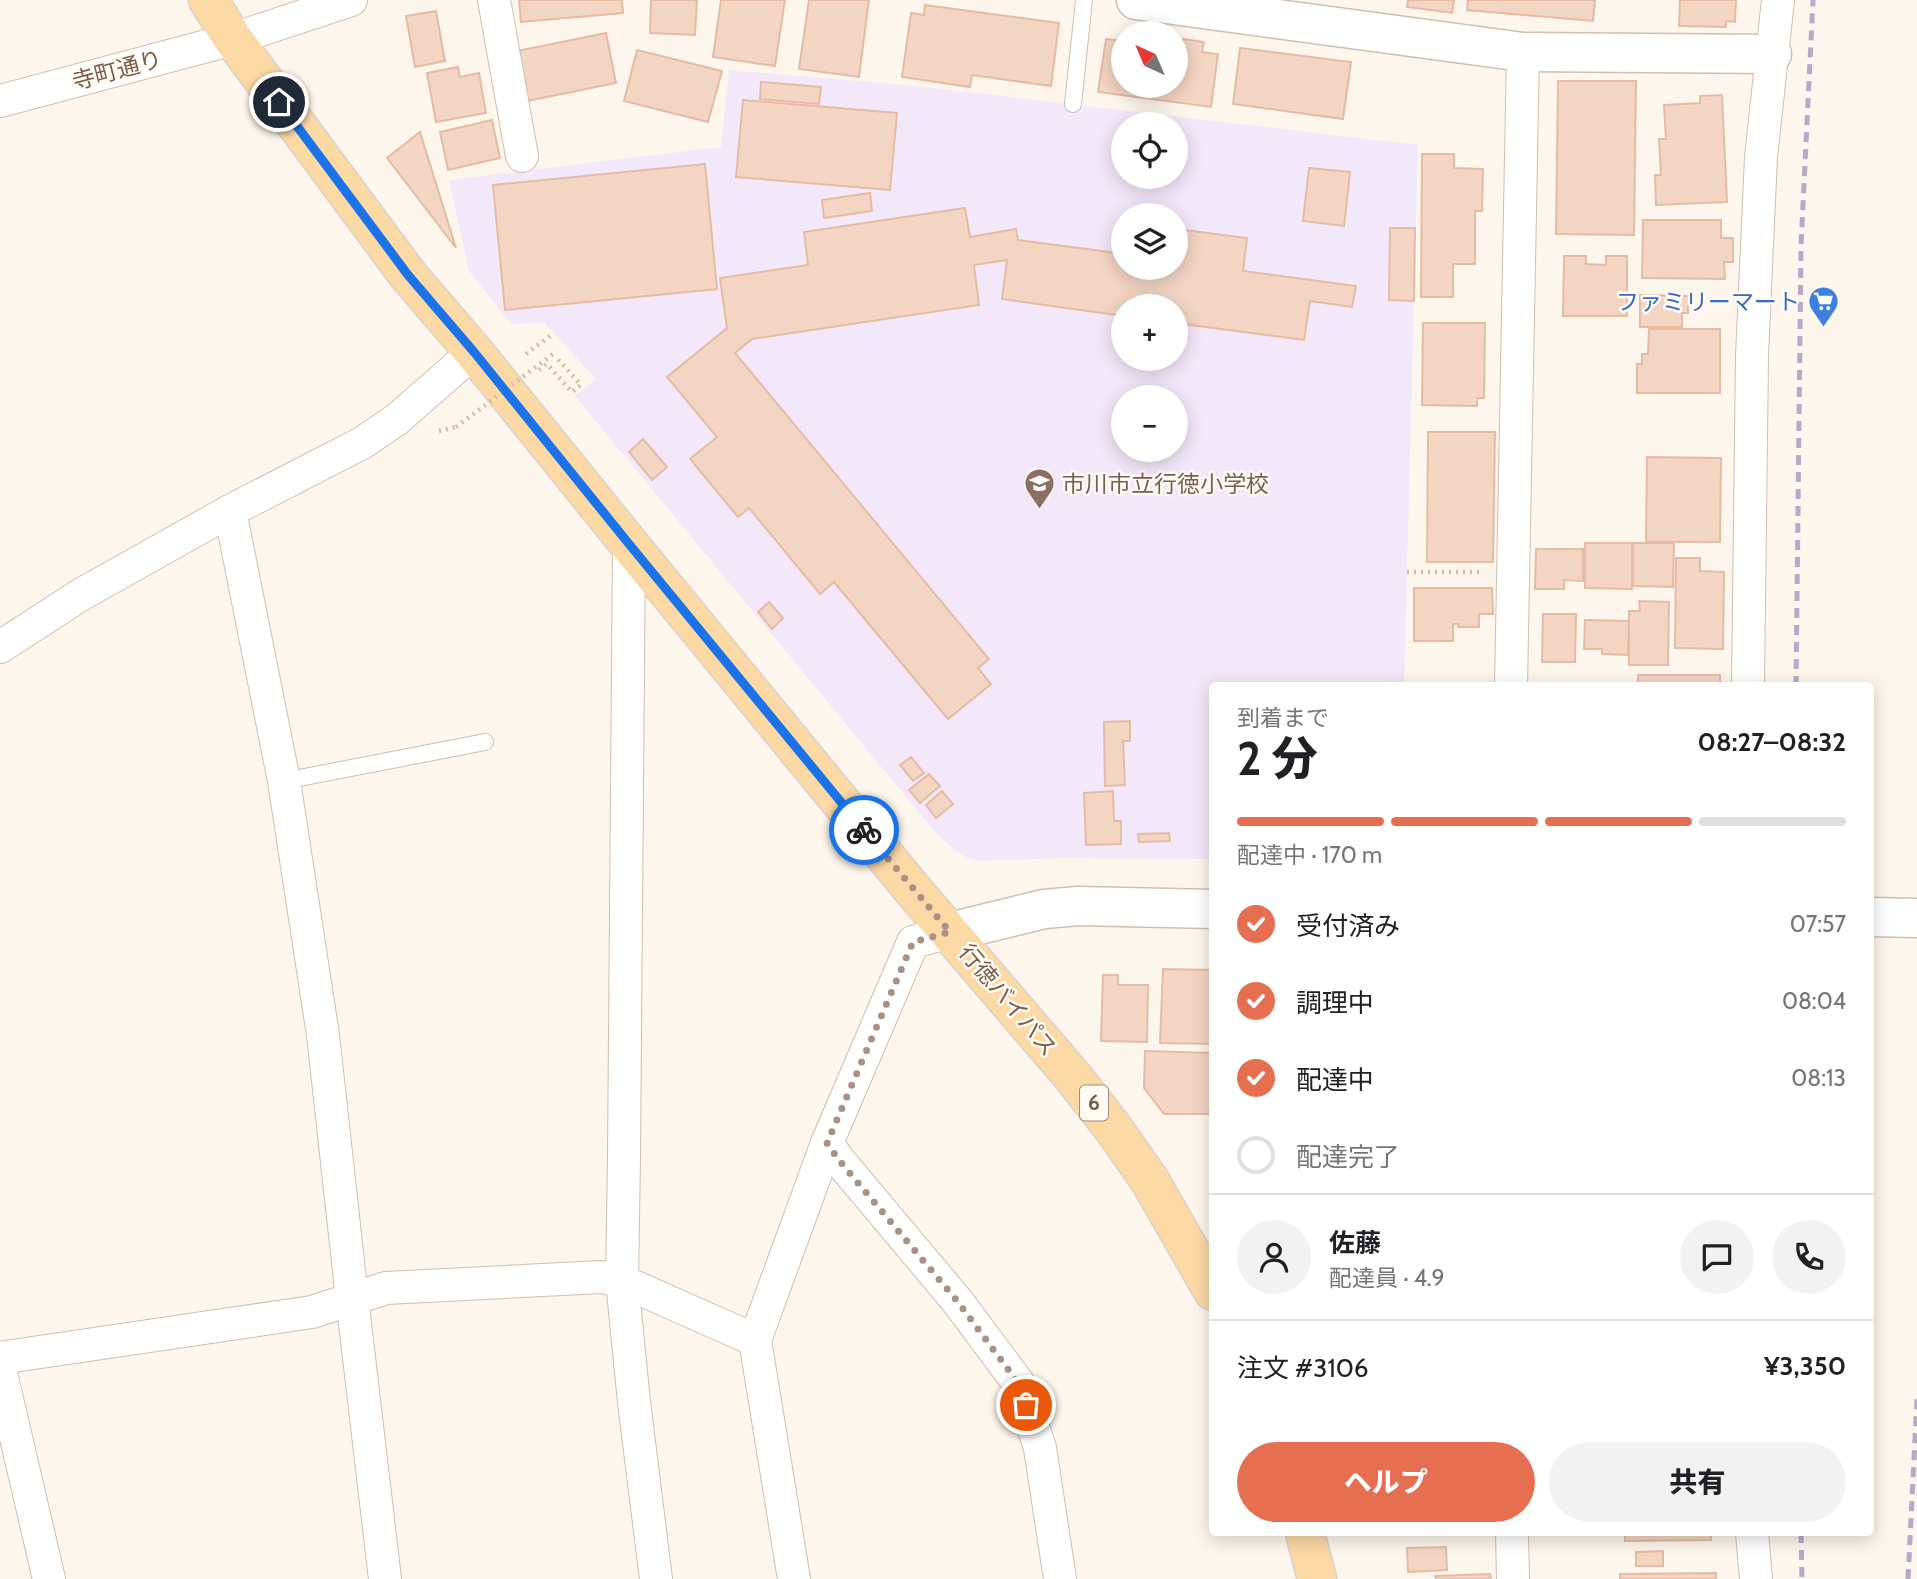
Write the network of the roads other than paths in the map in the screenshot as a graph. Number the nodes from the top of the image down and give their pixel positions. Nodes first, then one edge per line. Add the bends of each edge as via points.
1 (208, 0) edge
2 (351, 0) edge
3 (494, 0) edge
4 (1084, 0) edge
5 (1136, 0) edge
6 (1778, 0) edge
7 (233, 39) junction
8 (1522, 52) junction
9 (1772, 54) junction
10 (0, 101) edge
11 (1073, 104) dead end
12 (522, 156) dead end
13 (474, 352) junction
14 (230, 511) junction
15 (629, 544) junction
16 (0, 647) edge
17 (1511, 682) edge
18 (1748, 682) edge
19 (485, 742) dead end
20 (284, 781) junction
21 (1209, 909) edge
22 (1874, 917) edge
23 (1917, 918) edge
24 (950, 932) junction
25 (827, 1143) junction
26 (621, 1281) junction
27 (1209, 1284) edge
28 (352, 1298) junction
29 (755, 1340) junction
30 (0, 1358) edge
31 (0, 1369) edge
32 (1307, 1536) edge
33 (1512, 1536) edge
34 (1752, 1536) edge
35 (50, 1579) edge
36 (385, 1579) edge
37 (656, 1579) edge
38 (794, 1579) edge
39 (1060, 1579) edge
40 (1317, 1579) edge
41 (1513, 1579) edge
42 (1756, 1579) edge

1 - 7 main road, 行徳バイパス / 6
2 - 7 street, 寺町通り
3 - 12 street
4 - 11 lane
5 - 8 street
6 - 9 street
7 - 10 street, 寺町通り
7 - 13 main road, 行徳バイパス / 6 via 408,275
8 - 9 street
8 - 17 street
9 - 18 street via 1761,157 1752,356
13 - 14 street via 396,420 362,443
13 - 15 main road, 行徳バイパス / 6
14 - 16 street via 82,594
14 - 20 street
15 - 24 main road, 行徳バイパス / 6
15 - 26 street
19 - 20 lane
20 - 28 street via 323,1035
21 - 24 street via 1044,909
22 - 23 street
24 - 25 street via 913,942
24 - 27 main road, 行徳バイパス / 6 via 1113,1128 1150,1181
25 - 29 street
25 - 39 street via 1019,1384 1040,1448
26 - 28 street via 601,1277 386,1288
26 - 29 street
26 - 37 street
28 - 30 street via 312,1312
28 - 36 street
29 - 38 street
31 - 35 street
32 - 40 main road
33 - 41 street
34 - 42 street

